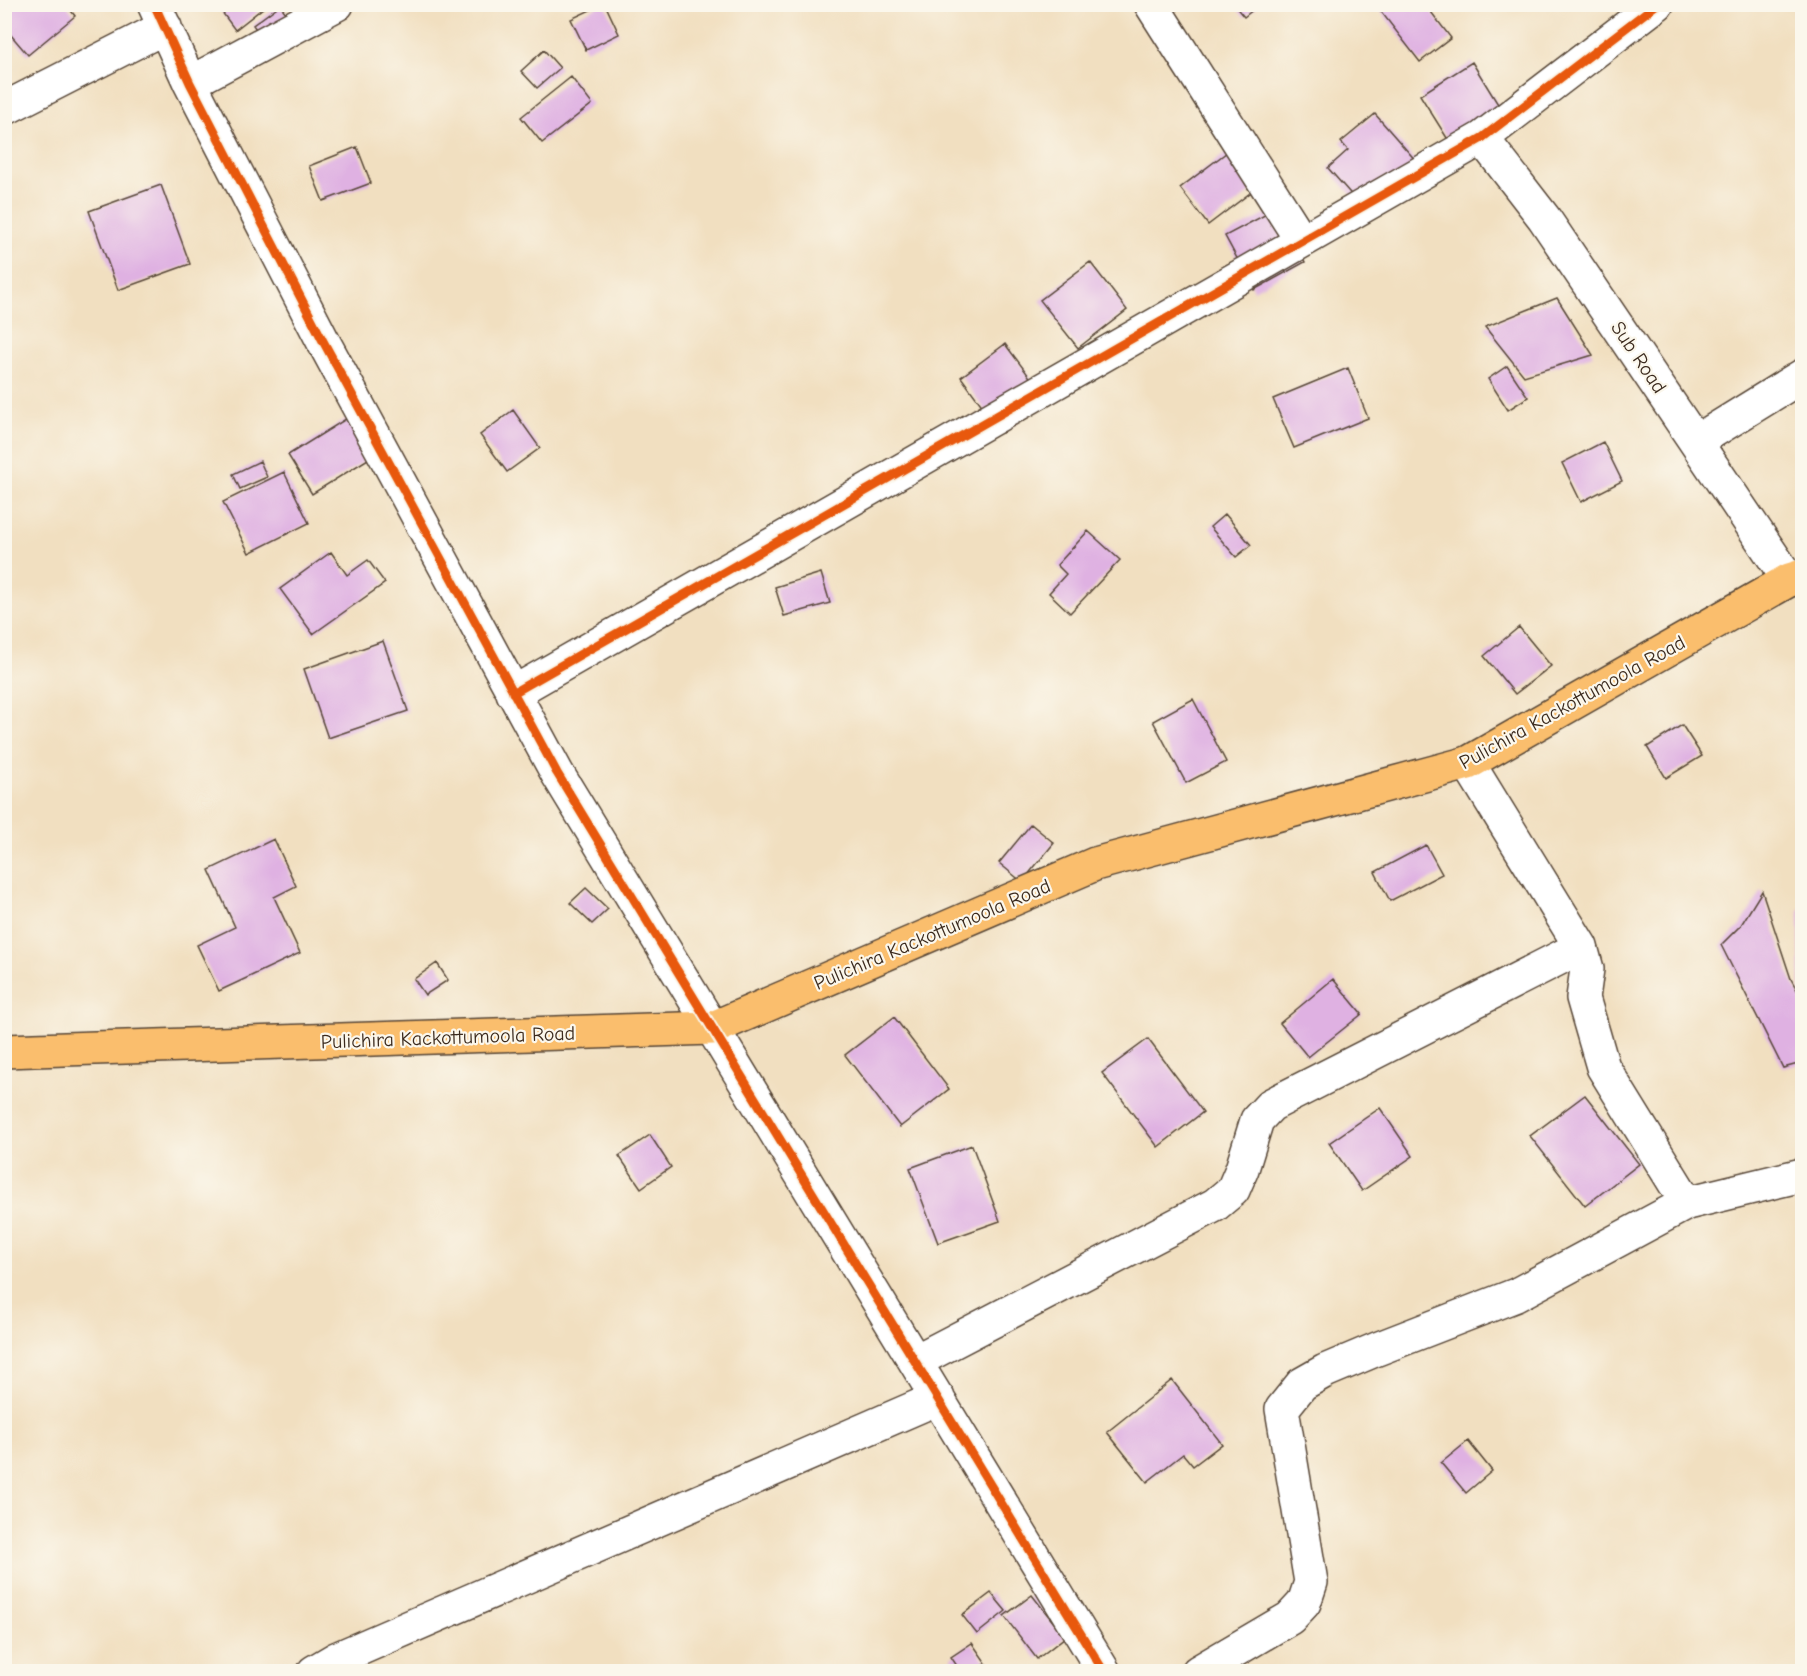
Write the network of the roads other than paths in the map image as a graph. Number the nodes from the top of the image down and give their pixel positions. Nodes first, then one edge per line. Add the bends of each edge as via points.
1 (337, 4) edge
2 (1151, 4) edge
3 (1657, 4) edge
4 (159, 16) edge
5 (190, 83) junction
6 (4, 110) edge
7 (1482, 138) junction
8 (1302, 241) junction
9 (1803, 376) edge
10 (1697, 441) junction
11 (1796, 578) edge
12 (513, 693) junction
13 (1468, 763) junction
14 (1581, 947) junction
15 (713, 1029) junction
16 (4, 1051) edge
17 (1803, 1175) edge
18 (1687, 1203) junction
19 (916, 1361) junction
20 (938, 1398) junction
21 (314, 1671) edge
22 (1104, 1671) edge
23 (1198, 1671) edge

1 - 5 street
2 - 8 street
3 - 7 street
4 - 5 street
4 - 6 street
5 - 12 street via 323,341
7 - 8 street
7 - 10 street, Sub Road via 1544,218
8 - 12 street
9 - 10 street
10 - 11 street, Sub Road
11 - 13 main road, Pulichira Kackottumoola Road
12 - 15 street via 556,773
13 - 14 street
13 - 15 main road, Pulichira Kackottumoola Road via 1095,864
14 - 18 street via 1587,969 1583,998 1603,1067
14 - 19 street via 1271,1105 1257,1120 1233,1190 1215,1205
15 - 16 main road, Pulichira Kackottumoola Road
15 - 19 street
17 - 18 street
18 - 23 street via 1516,1295 1377,1348 1302,1384 1282,1409 1311,1582 1304,1603 1290,1618
19 - 20 street
20 - 21 street
20 - 22 street

